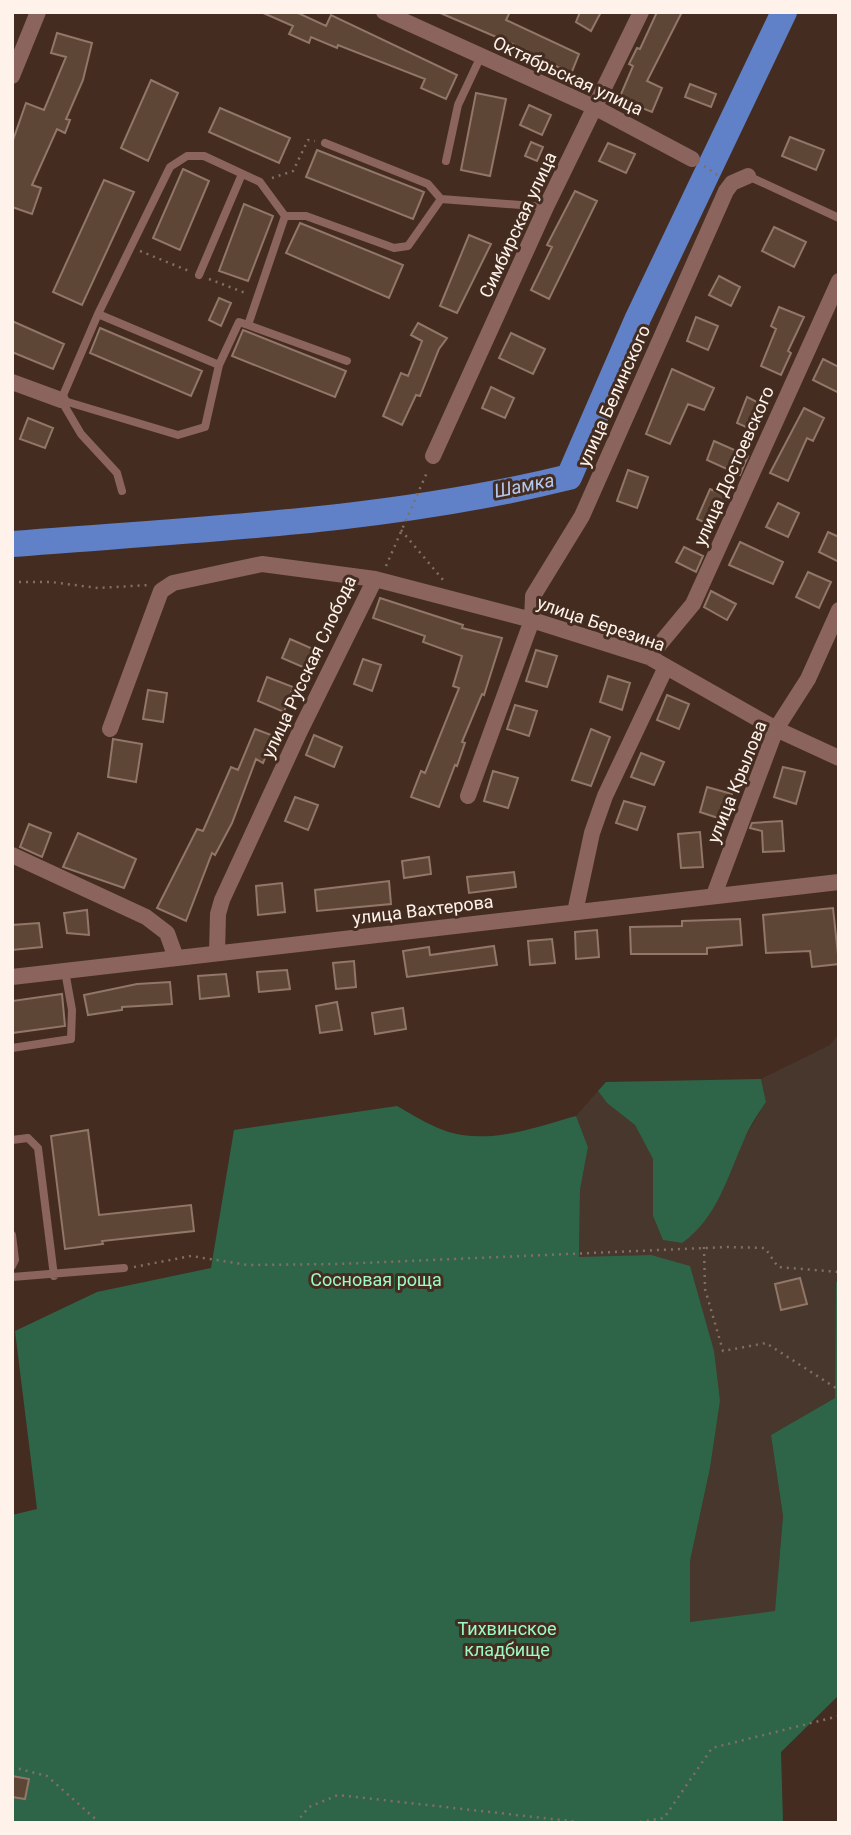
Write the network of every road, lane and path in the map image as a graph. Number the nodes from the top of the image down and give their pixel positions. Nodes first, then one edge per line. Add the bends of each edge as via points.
1 (38, 12) edge
2 (384, 12) edge
3 (640, 12) edge
4 (481, 56) junction
5 (12, 76) edge
6 (596, 108) junction
7 (325, 143) joint
8 (692, 159) joint
9 (446, 161) dead end
10 (243, 174) junction
11 (735, 180) junction
12 (260, 182) junction
13 (441, 199) junction
14 (547, 207) junction
15 (285, 216) junction
16 (839, 218) edge
17 (199, 275) dead end
18 (839, 281) edge
19 (98, 314) junction
20 (248, 325) junction
21 (347, 361) dead end
22 (219, 365) junction
23 (12, 382) edge
24 (61, 400) junction
25 (433, 456) dead end
26 (425, 476) dead end
27 (122, 491) dead end
28 (401, 530) junction
29 (375, 579) junction
30 (445, 581) dead end
31 (12, 582) edge
32 (173, 583) junction
33 (839, 610) edge
34 (532, 620) junction
35 (649, 657) junction
36 (666, 667) junction
37 (110, 729) dead end
38 (776, 729) junction
39 (839, 758) edge
40 (468, 796) dead end
41 (12, 855) edge
42 (839, 882) edge
43 (714, 895) junction
44 (575, 912) junction
45 (217, 953) junction
46 (176, 958) junction
47 (65, 971) junction
48 (12, 977) edge
49 (12, 1048) edge
50 (12, 1140) edge
51 (12, 1235) edge
52 (704, 1247) junction
53 (12, 1266) edge
54 (124, 1269) joint
55 (839, 1272) edge
56 (54, 1276) junction
57 (12, 1277) edge
58 (839, 1390) edge
59 (839, 1716) edge
60 (12, 1767) edge
61 (100, 1823) edge
62 (296, 1823) edge
63 (588, 1823) edge
64 (633, 1823) edge

1 - 5 street
2 - 4 street, Октябрьская улица
3 - 6 street, Симбирская улица
4 - 6 street, Октябрьская улица
4 - 9 lane via 458,105
6 - 8 street, Октябрьская улица
6 - 14 street, Симбирская улица
7 - 12 path via 308,140 293,171
7 - 13 lane via 428,184
8 - 11 path
10 - 12 lane
10 - 17 lane
10 - 19 lane via 204,156 187,156 170,167
11 - 16 lane
11 - 34 street, улица Белинского via 720,203 582,516 533,596
12 - 15 lane
13 - 14 lane
13 - 15 lane via 408,246 394,248 306,216
14 - 25 street, Симбирская улица
15 - 20 lane
18 - 35 street, улица Достоевского via 693,604
19 - 22 lane
19 - 24 lane
20 - 21 lane
20 - 22 lane via 239,322
22 - 24 lane via 205,427 193,433 178,435
23 - 24 street
24 - 27 lane via 81,434 117,473
26 - 28 path
28 - 29 path via 384,571
28 - 30 path
29 - 32 street, улица Русская Слобода via 262,564
29 - 34 street, улица Березина
29 - 45 street, улица Русская Слобода via 222,900
31 - 32 path via 98,588
32 - 37 street via 161,591
33 - 38 street, улица Крылова via 808,679
34 - 35 street, улица Березина
34 - 40 street, улица Белинского
35 - 36 street, улица Березина
36 - 38 street, улица Березина
36 - 44 street via 604,796
38 - 39 street, улица Березина
38 - 43 street, улица Крылова
41 - 46 street via 146,917 167,933
42 - 43 street, улица Вахтерова
43 - 44 street, улица Вахтерова
44 - 45 street, улица Вахтерова
45 - 46 street, улица Вахтерова
46 - 47 street, улица Вахтерова
47 - 48 street, улица Вахтерова
47 - 49 lane via 72,1010 71,1039
50 - 56 lane via 28,1138 38,1148
51 - 53 lane
52 - 54 path via 339,1264 248,1265 191,1256
52 - 55 path via 765,1248 778,1267
52 - 58 path via 705,1289 723,1351 765,1343
54 - 56 lane
56 - 57 lane
59 - 64 path via 712,1748 664,1818
60 - 61 path via 47,1776
62 - 63 path via 309,1807 338,1795

